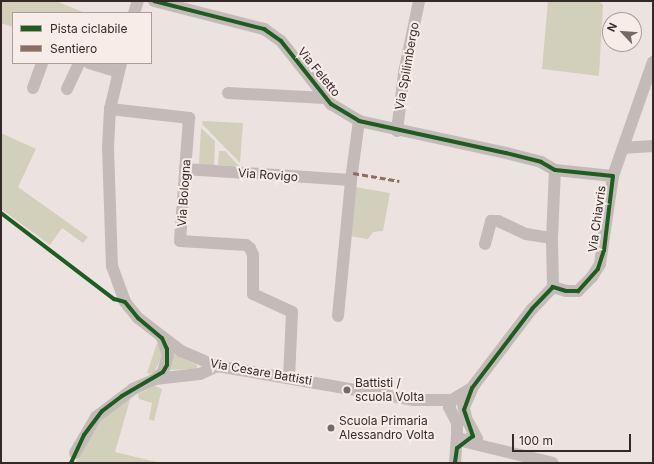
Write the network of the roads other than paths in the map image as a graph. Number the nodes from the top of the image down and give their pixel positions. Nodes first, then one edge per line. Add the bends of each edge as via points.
1 (138, 1) edge
2 (154, 1) edge
3 (419, 1) edge
4 (134, 12) edge
5 (653, 62) edge
6 (42, 64) edge
7 (79, 64) edge
8 (95, 64) edge
9 (119, 68) edge
10 (33, 88) dead end
11 (67, 89) dead end
12 (228, 93) dead end
13 (325, 98) junction
14 (110, 109) junction
15 (359, 121) junction
16 (397, 131) junction
17 (653, 146) edge
18 (623, 148) junction
19 (186, 169) junction
20 (555, 170) junction
21 (613, 176) junction
22 (351, 180) junction
23 (552, 238) junction
24 (485, 244) dead end
25 (553, 287) junction
26 (338, 316) dead end
27 (162, 338) junction
28 (217, 366) junction
29 (289, 377) junction
30 (155, 379) junction
31 (456, 403) junction
32 (463, 440) junction
33 (75, 453) dead end
34 (455, 463) edge
35 (553, 463) edge

1 - 4 street
2 - 13 street, Via Feletto via 264,29 281,42
3 - 16 street, Via Spilimbergo via 404,72
5 - 18 street, Via Chiavris
6 - 10 street
7 - 11 street
8 - 9 street, Via Cesare Battisti
9 - 14 street, Via Cesare Battisti
12 - 13 street, Via Feletto
13 - 15 street, Via Feletto via 345,115
14 - 19 street, Via Bologna via 189,118
14 - 27 street, Via Cesare Battisti via 108,147 112,266 125,302 138,318
15 - 16 street, Via Feletto
15 - 22 street
16 - 20 street, Via Feletto via 506,153 541,162
17 - 18 street
18 - 21 street, Via Chiavris
19 - 22 street, Via Rovigo
19 - 29 street, Via Bologna via 180,241 246,245 250,248 253,255 253,294 292,312
20 - 21 street, Via Feletto
20 - 23 street
21 - 25 street, Via Chiavris via 600,264 583,287 574,292
22 - 26 street
23 - 24 street via 526,234 498,221 491,221
23 - 25 street
25 - 31 street via 532,309 472,388
27 - 28 street, Via Cesare Battisti via 180,351
27 - 30 street via 168,355 163,372
28 - 29 street, Via Cesare Battisti
28 - 30 street via 200,374
29 - 31 street, Via Cesare Battisti via 401,398
30 - 33 street via 133,389 102,412
31 - 32 street via 456,423
31 - 32 street via 466,416
32 - 34 street
32 - 35 street via 485,448

